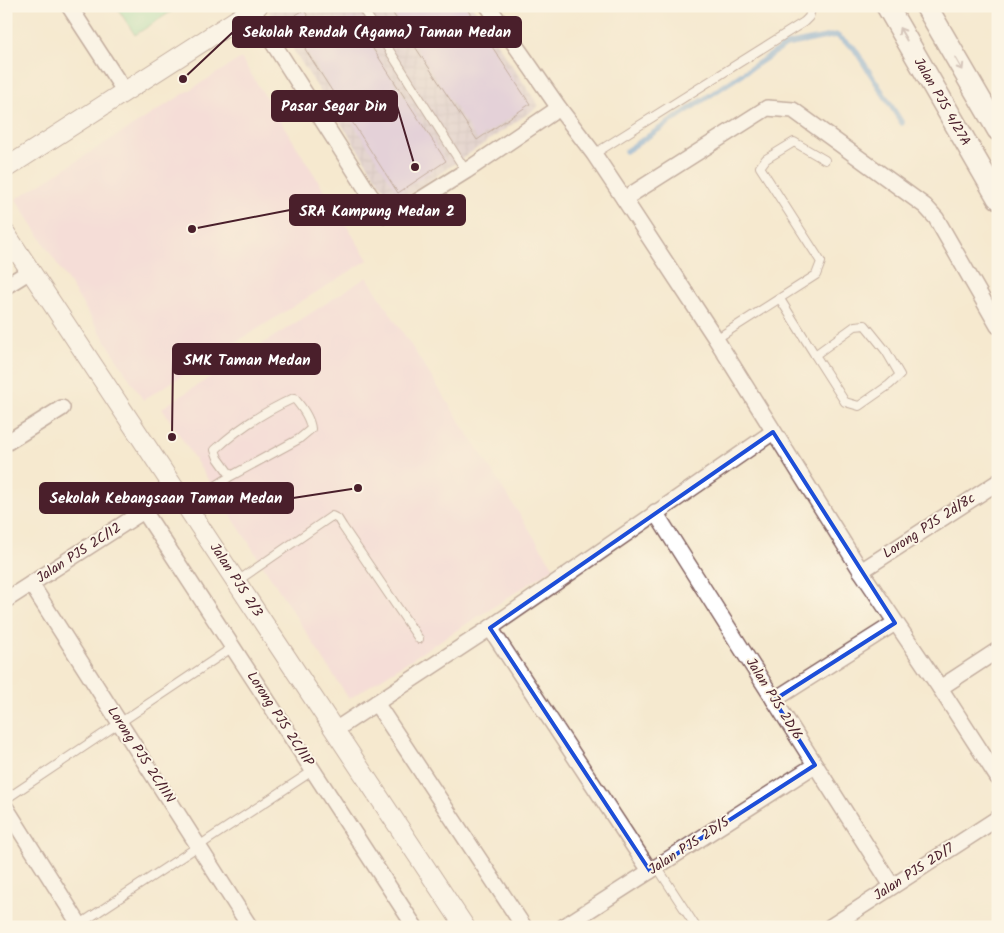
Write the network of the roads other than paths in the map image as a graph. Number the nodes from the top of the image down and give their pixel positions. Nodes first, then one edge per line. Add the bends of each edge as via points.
1 (69, 6) edge
2 (361, 6) edge
3 (488, 6) edge
4 (812, 6) edge
5 (887, 6) edge
6 (926, 6) edge
7 (255, 8) edge
8 (125, 92) junction
9 (559, 108) junction
10 (998, 130) edge
11 (594, 154) junction
12 (825, 160) dead end
13 (6, 168) edge
14 (466, 171) junction
15 (995, 192) edge
16 (624, 199) junction
17 (6, 234) edge
18 (30, 271) junction
19 (6, 286) edge
20 (780, 299) junction
21 (998, 326) edge
22 (716, 339) junction
23 (815, 355) junction
24 (62, 408) dead end
25 (773, 432) junction
26 (6, 443) edge
27 (231, 476) junction
28 (998, 482) edge
29 (181, 498) junction
30 (144, 511) junction
31 (655, 512) junction
32 (861, 571) junction
33 (236, 582) junction
34 (31, 584) junction
35 (6, 600) edge
36 (895, 623) junction
37 (490, 628) junction
38 (420, 639) dead end
39 (233, 646) junction
40 (998, 650) edge
41 (940, 688) junction
42 (774, 700) junction
43 (376, 703) junction
44 (120, 723) junction
45 (335, 730) junction
46 (815, 765) junction
47 (314, 770) junction
48 (998, 778) edge
49 (6, 799) edge
50 (6, 808) edge
51 (998, 818) edge
52 (199, 846) junction
53 (653, 869) junction
54 (892, 886) junction
55 (846, 922) edge
56 (81, 926) edge
57 (250, 927) edge
58 (416, 927) edge
59 (465, 927) edge
60 (524, 927) edge
61 (564, 927) edge
62 (696, 927) edge
63 (830, 927) edge

1 - 8 street
2 - 14 lane
3 - 9 street
4 - 11 lane via 810,17 804,22
15 -> 5 main road, Jalan PJS 4/27A
6 -> 10 main road
7 - 8 street
7 - 14 street via 370,195 386,215 402,212
8 - 13 street
9 - 11 street
9 - 14 street
11 - 16 street
12 - 20 lane via 794,142 766,159 760,167 821,262 816,275
16 - 21 street via 767,108 793,110 925,206 936,218
16 - 22 street
17 - 18 street, Jalan PJS 2/3
18 - 19 street
18 - 29 street, Jalan PJS 2/3
20 - 22 lane
20 - 23 lane
22 - 25 street
23 - 23 lane via 855,326 865,326 886,350 900,375 859,406 845,402
24 - 26 street
25 - 31 street
25 - 32 street
27 - 27 lane via 215,450 266,413 294,398 311,429
27 - 29 lane
28 - 32 street, Lorong PJS 2d/8c
29 - 30 street, Jalan PJS 2C/12
29 - 33 street, Jalan PJS 2/3
30 - 34 street, Jalan PJS 2C/12
30 - 39 street, Lorong PJS 2C/11P
31 - 37 street
31 - 42 street, Jalan PJS 2D/6
32 - 36 street
33 - 38 lane via 332,516 344,526
33 - 45 street, Jalan PJS 2/3
34 - 35 street, Jalan PJS 2C/12
34 - 44 street, Lorong PJS 2C/11N
36 - 41 street
36 - 42 street
37 - 43 street
37 - 53 street
39 - 44 lane
39 - 47 street, Lorong PJS 2C/11P
40 - 41 street
41 - 48 street
42 - 46 street, Jalan PJS 2D/6
43 - 45 street
43 - 60 street
44 - 49 lane
44 - 52 street, Lorong PJS 2C/11N
45 - 59 street, Jalan PJS 2/3
46 - 53 street, Jalan PJS 2D/5
46 - 54 street, Jalan PJS 2D/6
47 - 52 lane
47 - 58 street, Lorong PJS 2C/11P
50 - 56 street
51 - 54 street, Jalan PJS 2D/7
52 - 56 lane
52 - 57 street, Lorong PJS 2C/11N
53 - 61 street, Jalan PJS 2D/5
53 - 62 lane
54 - 55 street, Jalan PJS 2D/7
55 - 63 street, Jalan PJS 2D/7

